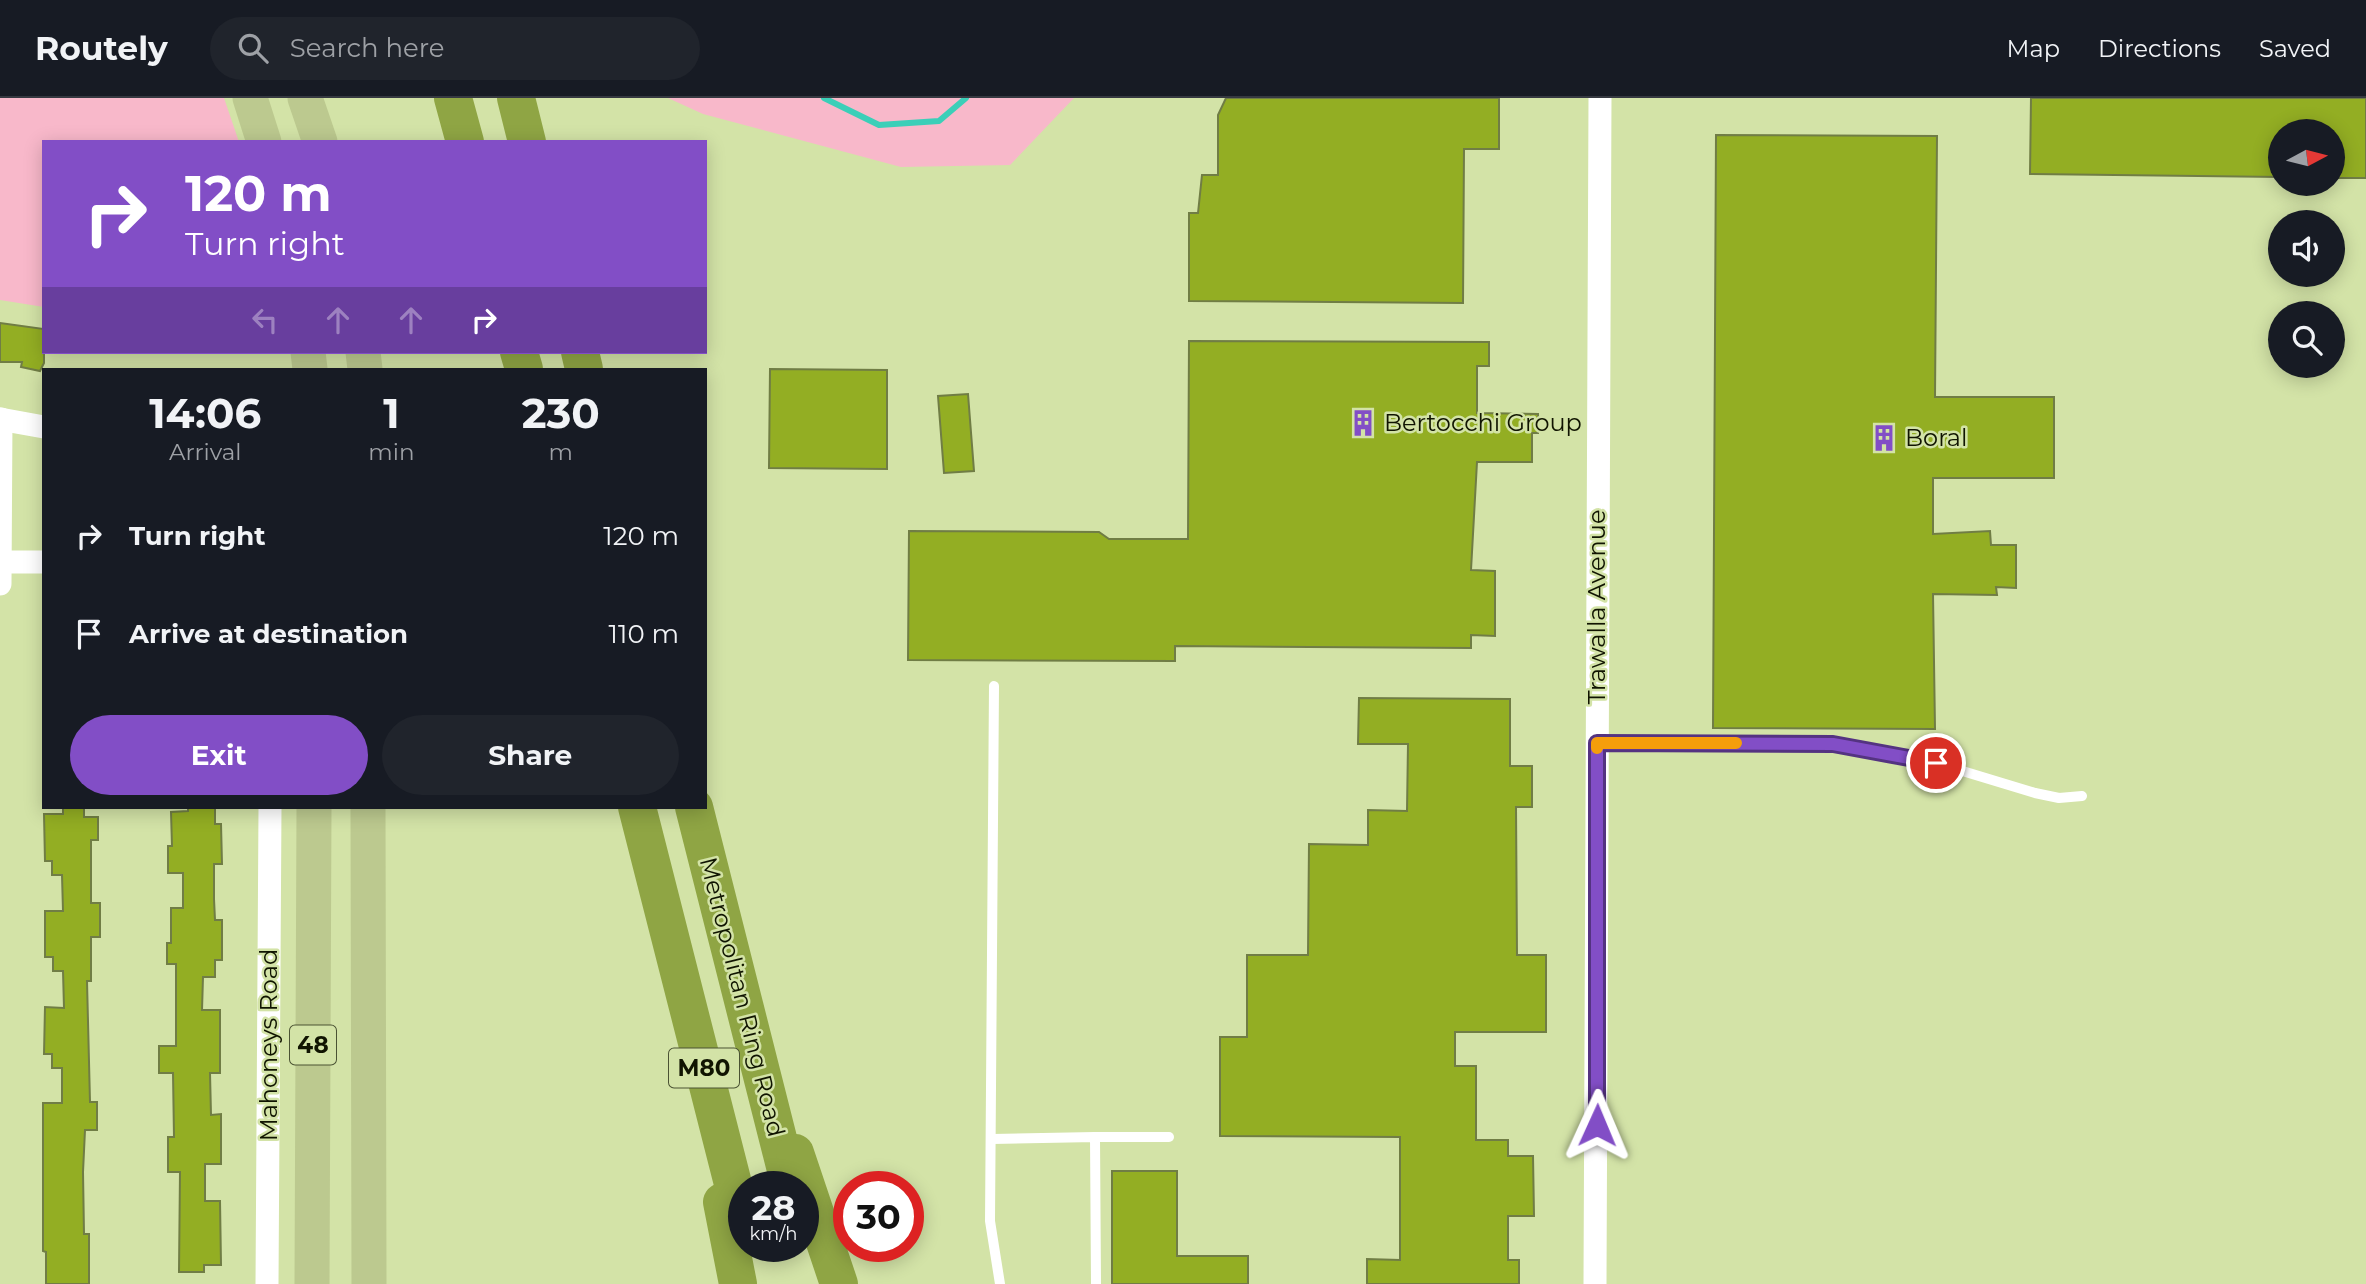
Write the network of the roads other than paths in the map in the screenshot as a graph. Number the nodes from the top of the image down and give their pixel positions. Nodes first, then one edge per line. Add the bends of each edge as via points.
1 (250, 98) edge
2 (305, 98) edge
3 (453, 98) edge
4 (516, 98) edge
5 (1600, 98) edge
6 (263, 140) edge
7 (319, 140) edge
8 (464, 140) edge
9 (526, 140) edge
10 (0, 419) edge
11 (42, 427) edge
12 (0, 562) edge
13 (42, 562) edge
14 (0, 584) edge
15 (994, 686) dead end
16 (1597, 743) junction
17 (2082, 796) dead end
18 (270, 809) edge
19 (314, 809) edge
20 (368, 809) edge
21 (638, 809) edge
22 (695, 809) edge
23 (663, 908) junction
24 (734, 964) junction
25 (1095, 1137) junction
26 (1169, 1137) dead end
27 (992, 1139) junction
28 (730, 1171) edge
29 (786, 1171) edge
30 (752, 1262) edge
31 (809, 1262) edge
32 (267, 1284) edge
33 (312, 1284) edge
34 (369, 1284) edge
35 (738, 1284) edge
36 (758, 1284) edge
37 (815, 1284) edge
38 (839, 1284) edge
39 (1000, 1284) edge
40 (1097, 1284) edge
41 (1595, 1284) edge

1 - 6 main road
2 - 7 main road
3 - 8 highway
4 - 9 highway
5 - 16 street, Trawalla Avenue
10 - 11 street
10 - 12 street
12 - 13 street
12 - 14 street
15 - 27 lane
16 - 17 lane via 1833,744 1936,763 2035,793
16 - 41 street, Trawalla Avenue
18 - 32 street, Mahoneys Road
19 - 33 main road, Mahoneys Road / 48
20 - 34 main road, 48
21 - 23 highway, M80
22 - 24 highway, Metropolitan Ring Road / M80
23 - 28 highway, M80
23 - 35 highway
24 - 29 highway, Metropolitan Ring Road / M80
24 - 38 highway
25 - 26 lane
25 - 27 lane
25 - 40 lane
27 - 39 lane via 990,1221
30 - 36 highway
31 - 37 highway

